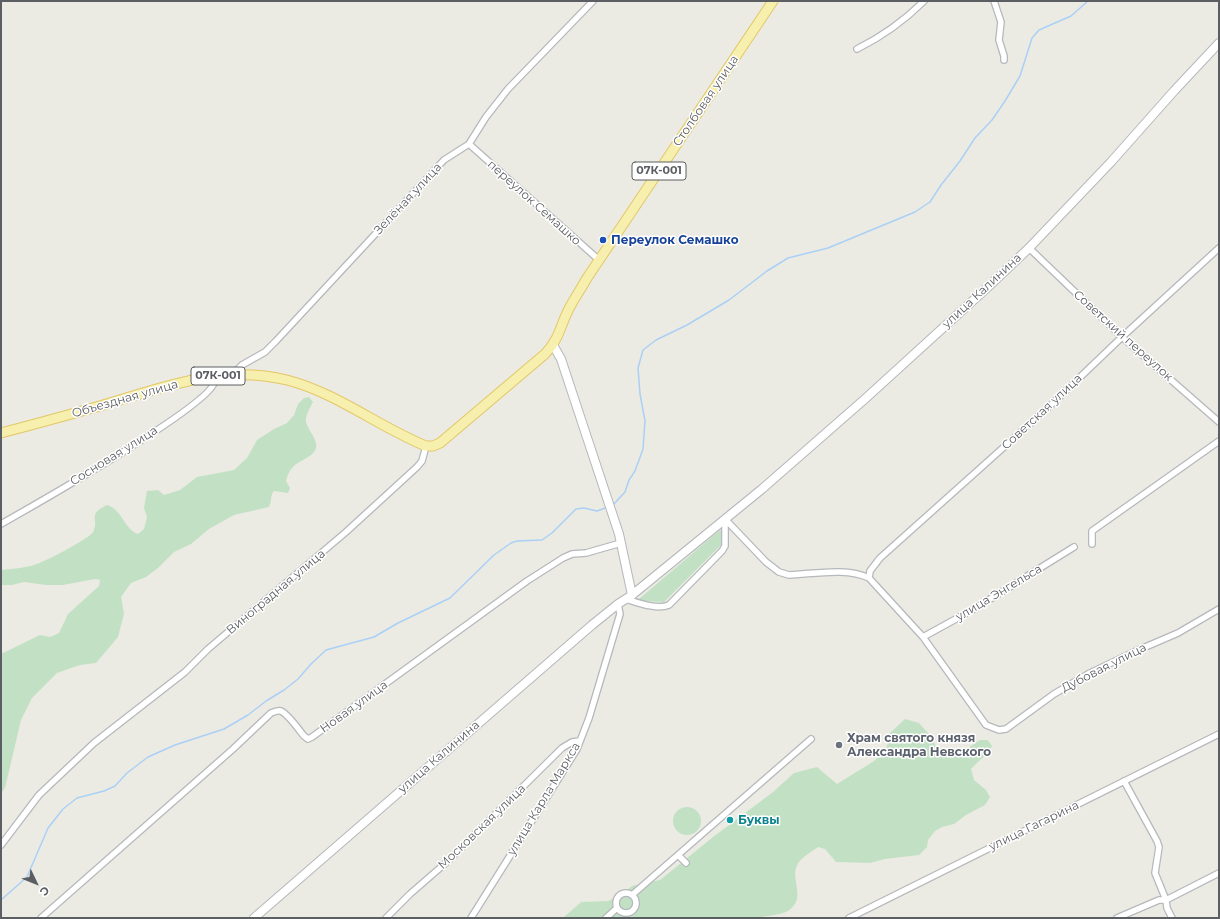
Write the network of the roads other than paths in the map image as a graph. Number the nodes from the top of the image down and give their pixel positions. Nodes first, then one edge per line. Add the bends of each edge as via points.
1 (593, 1) edge
2 (773, 1) edge
3 (924, 1) edge
4 (994, 1) edge
5 (1219, 43) edge
6 (857, 49) dead end
7 (1004, 60) dead end
8 (469, 144) junction
9 (1029, 248) junction
10 (1219, 248) edge
11 (599, 260) junction
12 (1122, 337) junction
13 (553, 345) junction
14 (233, 374) junction
15 (211, 376) junction
16 (1219, 422) edge
17 (1, 433) edge
18 (1219, 442) edge
19 (426, 446) junction
20 (725, 518) junction
21 (1, 524) edge
22 (621, 543) junction
23 (1092, 544) dead end
24 (1074, 547) dead end
25 (869, 578) junction
26 (629, 597) junction
27 (618, 604) junction
28 (1219, 609) edge
29 (923, 637) junction
30 (1219, 734) edge
31 (811, 739) dead end
32 (580, 741) junction
33 (1124, 781) junction
34 (1, 845) edge
35 (678, 855) junction
36 (686, 864) dead end
37 (1219, 873) edge
38 (632, 895) junction
39 (1166, 900) junction
40 (617, 908) junction
41 (41, 918) edge
42 (254, 918) edge
43 (386, 918) edge
44 (471, 918) edge
45 (606, 918) edge
46 (849, 918) edge
47 (1116, 918) edge
48 (1172, 918) edge

1 - 8 street, Зелёная улица via 508,89
2 - 11 main road, Столбовая улица / 07К-001
3 - 6 street via 893,29
4 - 7 street via 1001,22 999,40
5 - 9 street, улица Калинина
8 - 11 street, переулок Семашко
8 - 14 street, Зелёная улица via 444,160 266,352 242,365
9 - 12 street, Советский переулок
9 - 20 street, улица Калинина via 866,398
10 - 12 street, Советская улица
11 - 13 main road, Столбовая улица / 07К-001 via 570,306
12 - 16 street, Советский переулок
12 - 25 street, Советская улица via 1052,404 880,558 870,571
13 - 19 main road, 07К-001 via 452,434 433,446
13 - 22 street via 561,359
14 - 15 main road, Объездная улица / 07К-001
14 - 19 main road, Объездная улица / 07К-001 via 257,375 287,381 324,394
15 - 17 main road, Объездная улица / 07К-001
15 - 21 street, Сосновая улица via 213,386 176,417 83,477
18 - 23 street via 1092,531
19 - 34 street, Виноградная улица via 422,461 417,467 346,532 208,649 185,672 94,742 62,772 39,795
20 - 25 street via 766,562 779,572 789,575 850,572
20 - 26 street, улица Калинина
20 - 26 street via 725,546 722,551 669,605 664,607 639,603
22 - 26 street
22 - 41 street, Новая улица via 562,558 312,738 304,736 285,714 280,711 271,713
24 - 29 street, улица Энгельса via 974,609
25 - 29 street
26 - 27 street, улица Калинина
27 - 32 street, улица Карла Маркса via 620,614
27 - 42 street, улица Калинина
28 - 29 street, Дубовая улица via 1178,633 1090,673 1054,694 1006,729 998,730 986,725
30 - 33 street, улица Гагарина
31 - 35 street via 698,834
32 - 43 street, Московская улица via 562,748 448,861
32 - 44 street, улица Карла Маркса
33 - 39 street via 1157,841 1159,847 1155,873
33 - 46 street, улица Гагарина
35 - 36 street
35 - 38 street
37 - 39 street
38 - 40 street via 620,895 616,901
38 - 40 street via 636,904 634,909 626,913
39 - 47 street via 1159,900
39 - 48 street
40 - 45 street

